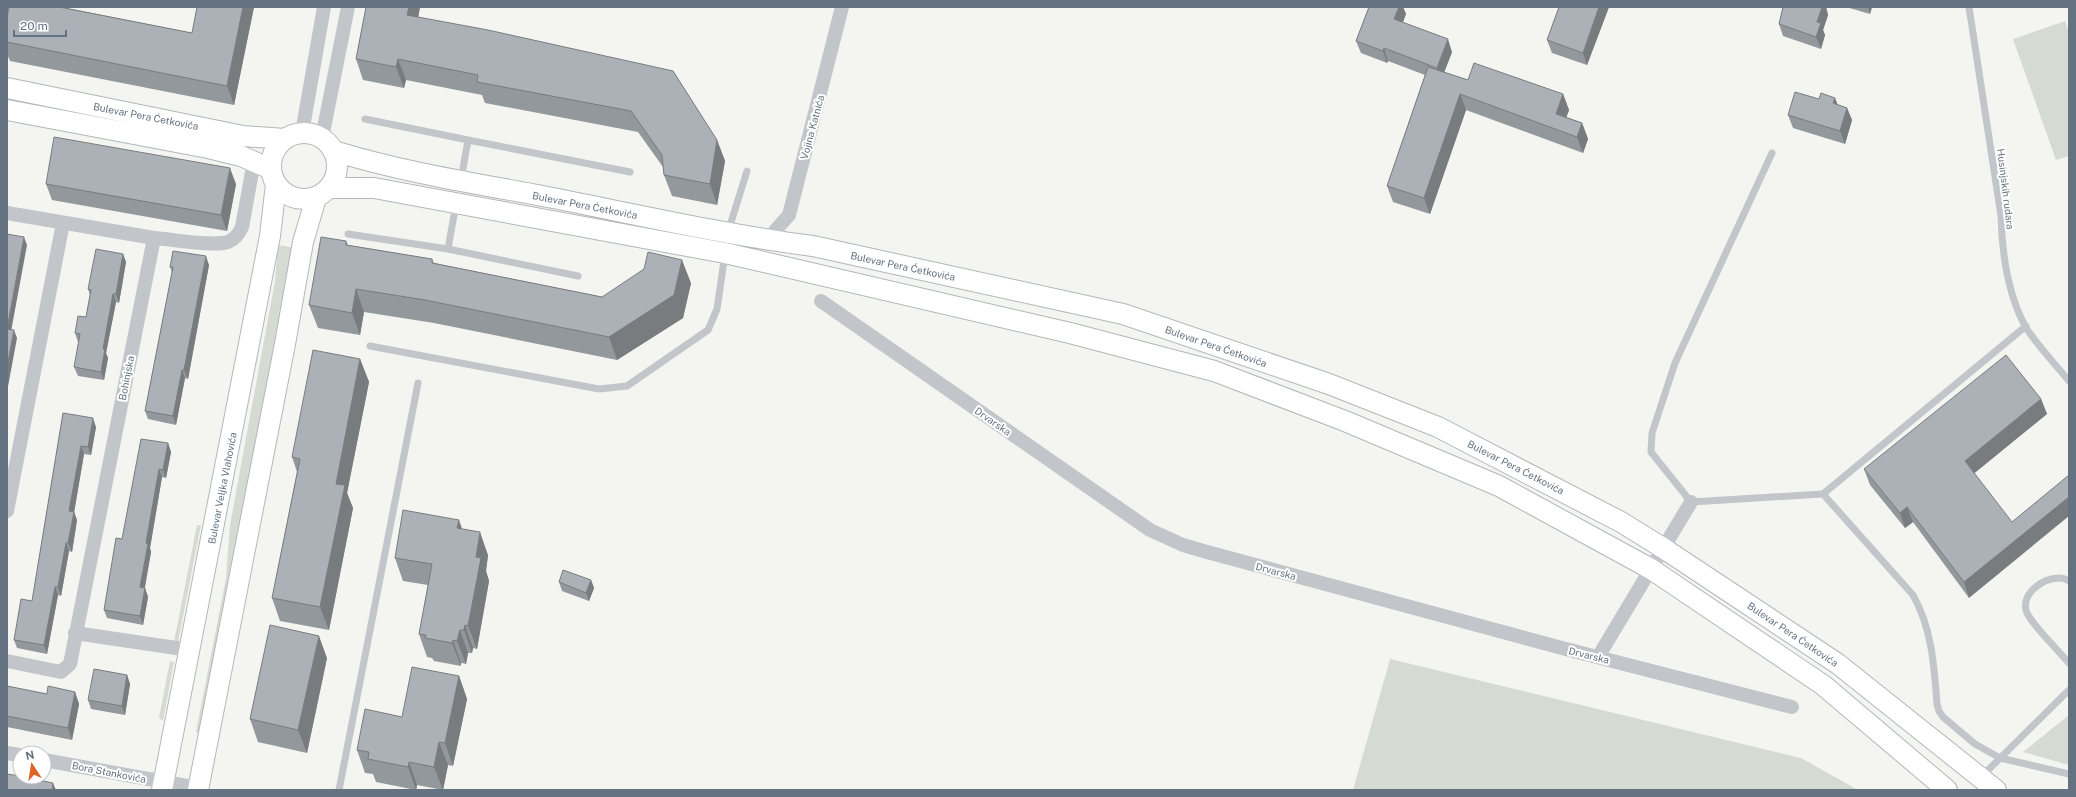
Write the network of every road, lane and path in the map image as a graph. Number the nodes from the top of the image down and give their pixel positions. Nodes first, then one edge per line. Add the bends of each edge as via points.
1 (324, 7) edge
2 (348, 7) edge
3 (842, 7) edge
4 (1969, 7) edge
5 (7, 88) edge
6 (7, 110) edge
7 (365, 119) dead end
8 (293, 136) junction
9 (468, 140) junction
10 (328, 144) junction
11 (1772, 153) dead end
12 (267, 171) junction
13 (630, 172) dead end
14 (747, 172) dead end
15 (461, 180) junction
16 (323, 193) junction
17 (456, 204) junction
18 (7, 213) edge
19 (63, 223) junction
20 (348, 234) dead end
21 (154, 238) junction
22 (767, 240) junction
23 (727, 243) junction
24 (448, 249) junction
25 (578, 276) dead end
26 (821, 301) dead end
27 (2026, 326) junction
28 (370, 346) dead end
29 (2069, 381) edge
30 (418, 383) dead end
31 (1823, 494) junction
32 (1691, 502) junction
33 (7, 511) edge
34 (1663, 548) junction
35 (1651, 569) junction
36 (2069, 581) edge
37 (75, 633) junction
38 (190, 650) junction
39 (1598, 657) junction
40 (7, 661) edge
41 (2069, 662) edge
42 (2069, 690) edge
43 (1792, 707) dead end
44 (2000, 758) junction
45 (52, 762) edge
46 (2069, 774) edge
47 (1981, 777) junction
48 (163, 786) edge
49 (200, 789) edge
50 (339, 790) edge
51 (1947, 790) edge
52 (1996, 790) edge

1 - 8 street via 308,92
2 - 10 street
3 - 22 street, Vojina Katnića via 789,214
4 - 27 lane, Husinjskih rudara via 2001,216 2002,251 2009,285
5 - 8 main road, Bulevar Pera Ćetkovića via 243,136
6 - 12 main road, Bulevar Pera Ćetkovića via 208,148
7 - 9 lane
8 - 10 main road via 313,134
8 - 12 main road via 274,152
9 - 13 lane
9 - 15 lane
10 - 15 main road, Bulevar Pera Ćetkovića via 380,163
10 - 16 main road via 337,160 338,170 335,180
11 - 32 lane via 1675,363 1652,433 1651,452
12 - 16 main road via 282,191 294,198 307,200
12 - 21 street via 238,236 227,242 213,244
12 - 38 main road, Bulevar Veljka Vlahovića via 270,236
14 - 23 lane
15 - 23 main road, Bulevar Pera Ćetkovića
16 - 17 main road, Bulevar Pera Ćetkovića via 374,188
16 - 49 main road via 302,242
17 - 23 main road, Bulevar Pera Ćetkovića
17 - 24 lane
18 - 19 street
19 - 21 street
19 - 33 street
20 - 24 lane
21 - 37 street, Bohinjska
22 - 23 main road, Bulevar Pera Ćetkovića
22 - 34 main road, Bulevar Pera Ćetkovića via 813,246 1123,314 1329,384 1438,427 1614,518
23 - 28 lane via 717,309 708,330 627,386 599,389
23 - 35 main road, Bulevar Pera Ćetkovića via 1214,371 1345,421 1499,486
24 - 25 lane
26 - 39 street, Drvarska via 1150,530 1164,537 1207,552
27 - 29 lane, Husinjskih rudara
27 - 31 lane
30 - 50 lane
31 - 32 lane
31 - 44 lane via 1913,595 1922,610 1932,652 1939,711 1975,744
32 - 34 street
34 - 35 street
34 - 47 main road, Bulevar Pera Ćetkovića via 1838,664
35 - 39 street
35 - 51 main road, Bulevar Pera Ćetkovića via 1823,685
36 - 41 lane via 2051,578 2031,591 2026,600 2026,610 2031,620
37 - 38 street
37 - 40 street, Bohinjska via 70,664 61,672
38 - 48 main road, Bulevar Veljka Vlahovića
39 - 43 street, Drvarska
42 - 44 lane
44 - 46 lane
44 - 47 lane
45 - 48 street, Bora Stankovića
47 - 52 main road, Bulevar Pera Ćetkovića
48 - 49 street, Bora Stankovića

